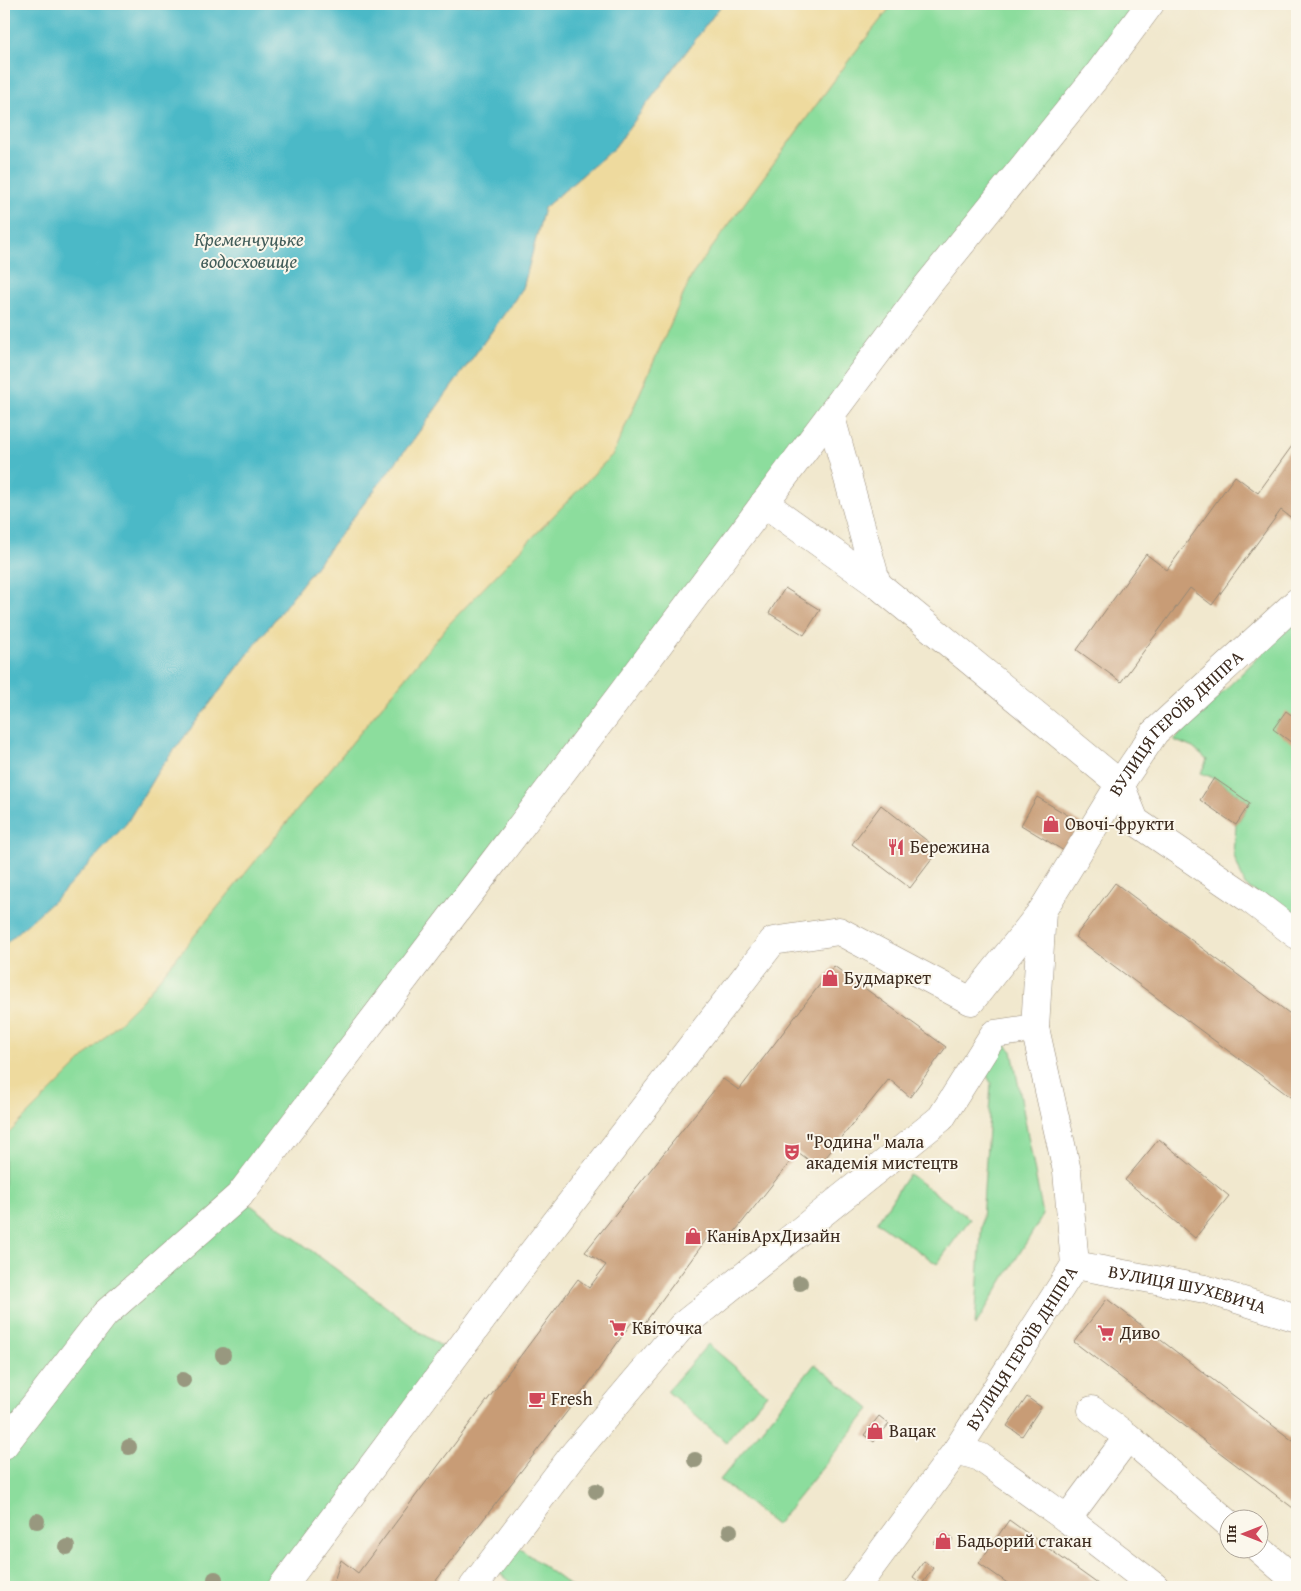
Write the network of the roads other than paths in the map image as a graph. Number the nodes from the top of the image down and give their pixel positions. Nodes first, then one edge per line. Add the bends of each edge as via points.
1 (1150, 4) edge
2 (831, 417) junction
3 (764, 503) junction
4 (877, 584) junction
5 (1297, 602) edge
6 (1120, 784) junction
7 (1042, 912) junction
8 (1297, 934) edge
9 (1035, 1028) junction
10 (1075, 1265) junction
11 (1297, 1318) edge
12 (1092, 1410) dead end
13 (1128, 1437) junction
14 (4, 1445) edge
15 (957, 1450) junction
16 (1218, 1514) edge
17 (1068, 1519) junction
18 (1268, 1557) edge
19 (1297, 1582) edge
20 (282, 1587) edge
21 (473, 1587) edge
22 (856, 1587) edge
23 (1155, 1587) edge

1 - 2 street via 1096,77 928,286
2 - 3 street
2 - 4 street
3 - 4 street
3 - 14 street via 240,1196 105,1314
4 - 6 street
5 - 6 street, ВУЛИЦЯ ГЕРОЇВ ДНІПРА via 1155,732
6 - 7 street, ВУЛИЦЯ ГЕРОЇВ ДНІПРА
6 - 8 street via 1135,821
7 - 9 street, ВУЛИЦЯ ГЕРОЇВ ДНІПРА
7 - 20 street via 971,1002 839,931 773,942 499,1296
9 - 10 street, ВУЛИЦЯ ГЕРОЇВ ДНІПРА via 1068,1171
9 - 21 street via 994,1034 941,1118 682,1326 573,1455
10 - 11 street, ВУЛИЦЯ ШУХЕВИЧА via 1205,1289
10 - 15 street, ВУЛИЦЯ ГЕРОЇВ ДНІПРА
12 - 13 street
13 - 16 street
13 - 17 street
15 - 17 street via 980,1457
15 - 22 street, ВУЛИЦЯ ГЕРОЇВ ДНІПРА
17 - 23 street
18 - 19 street

